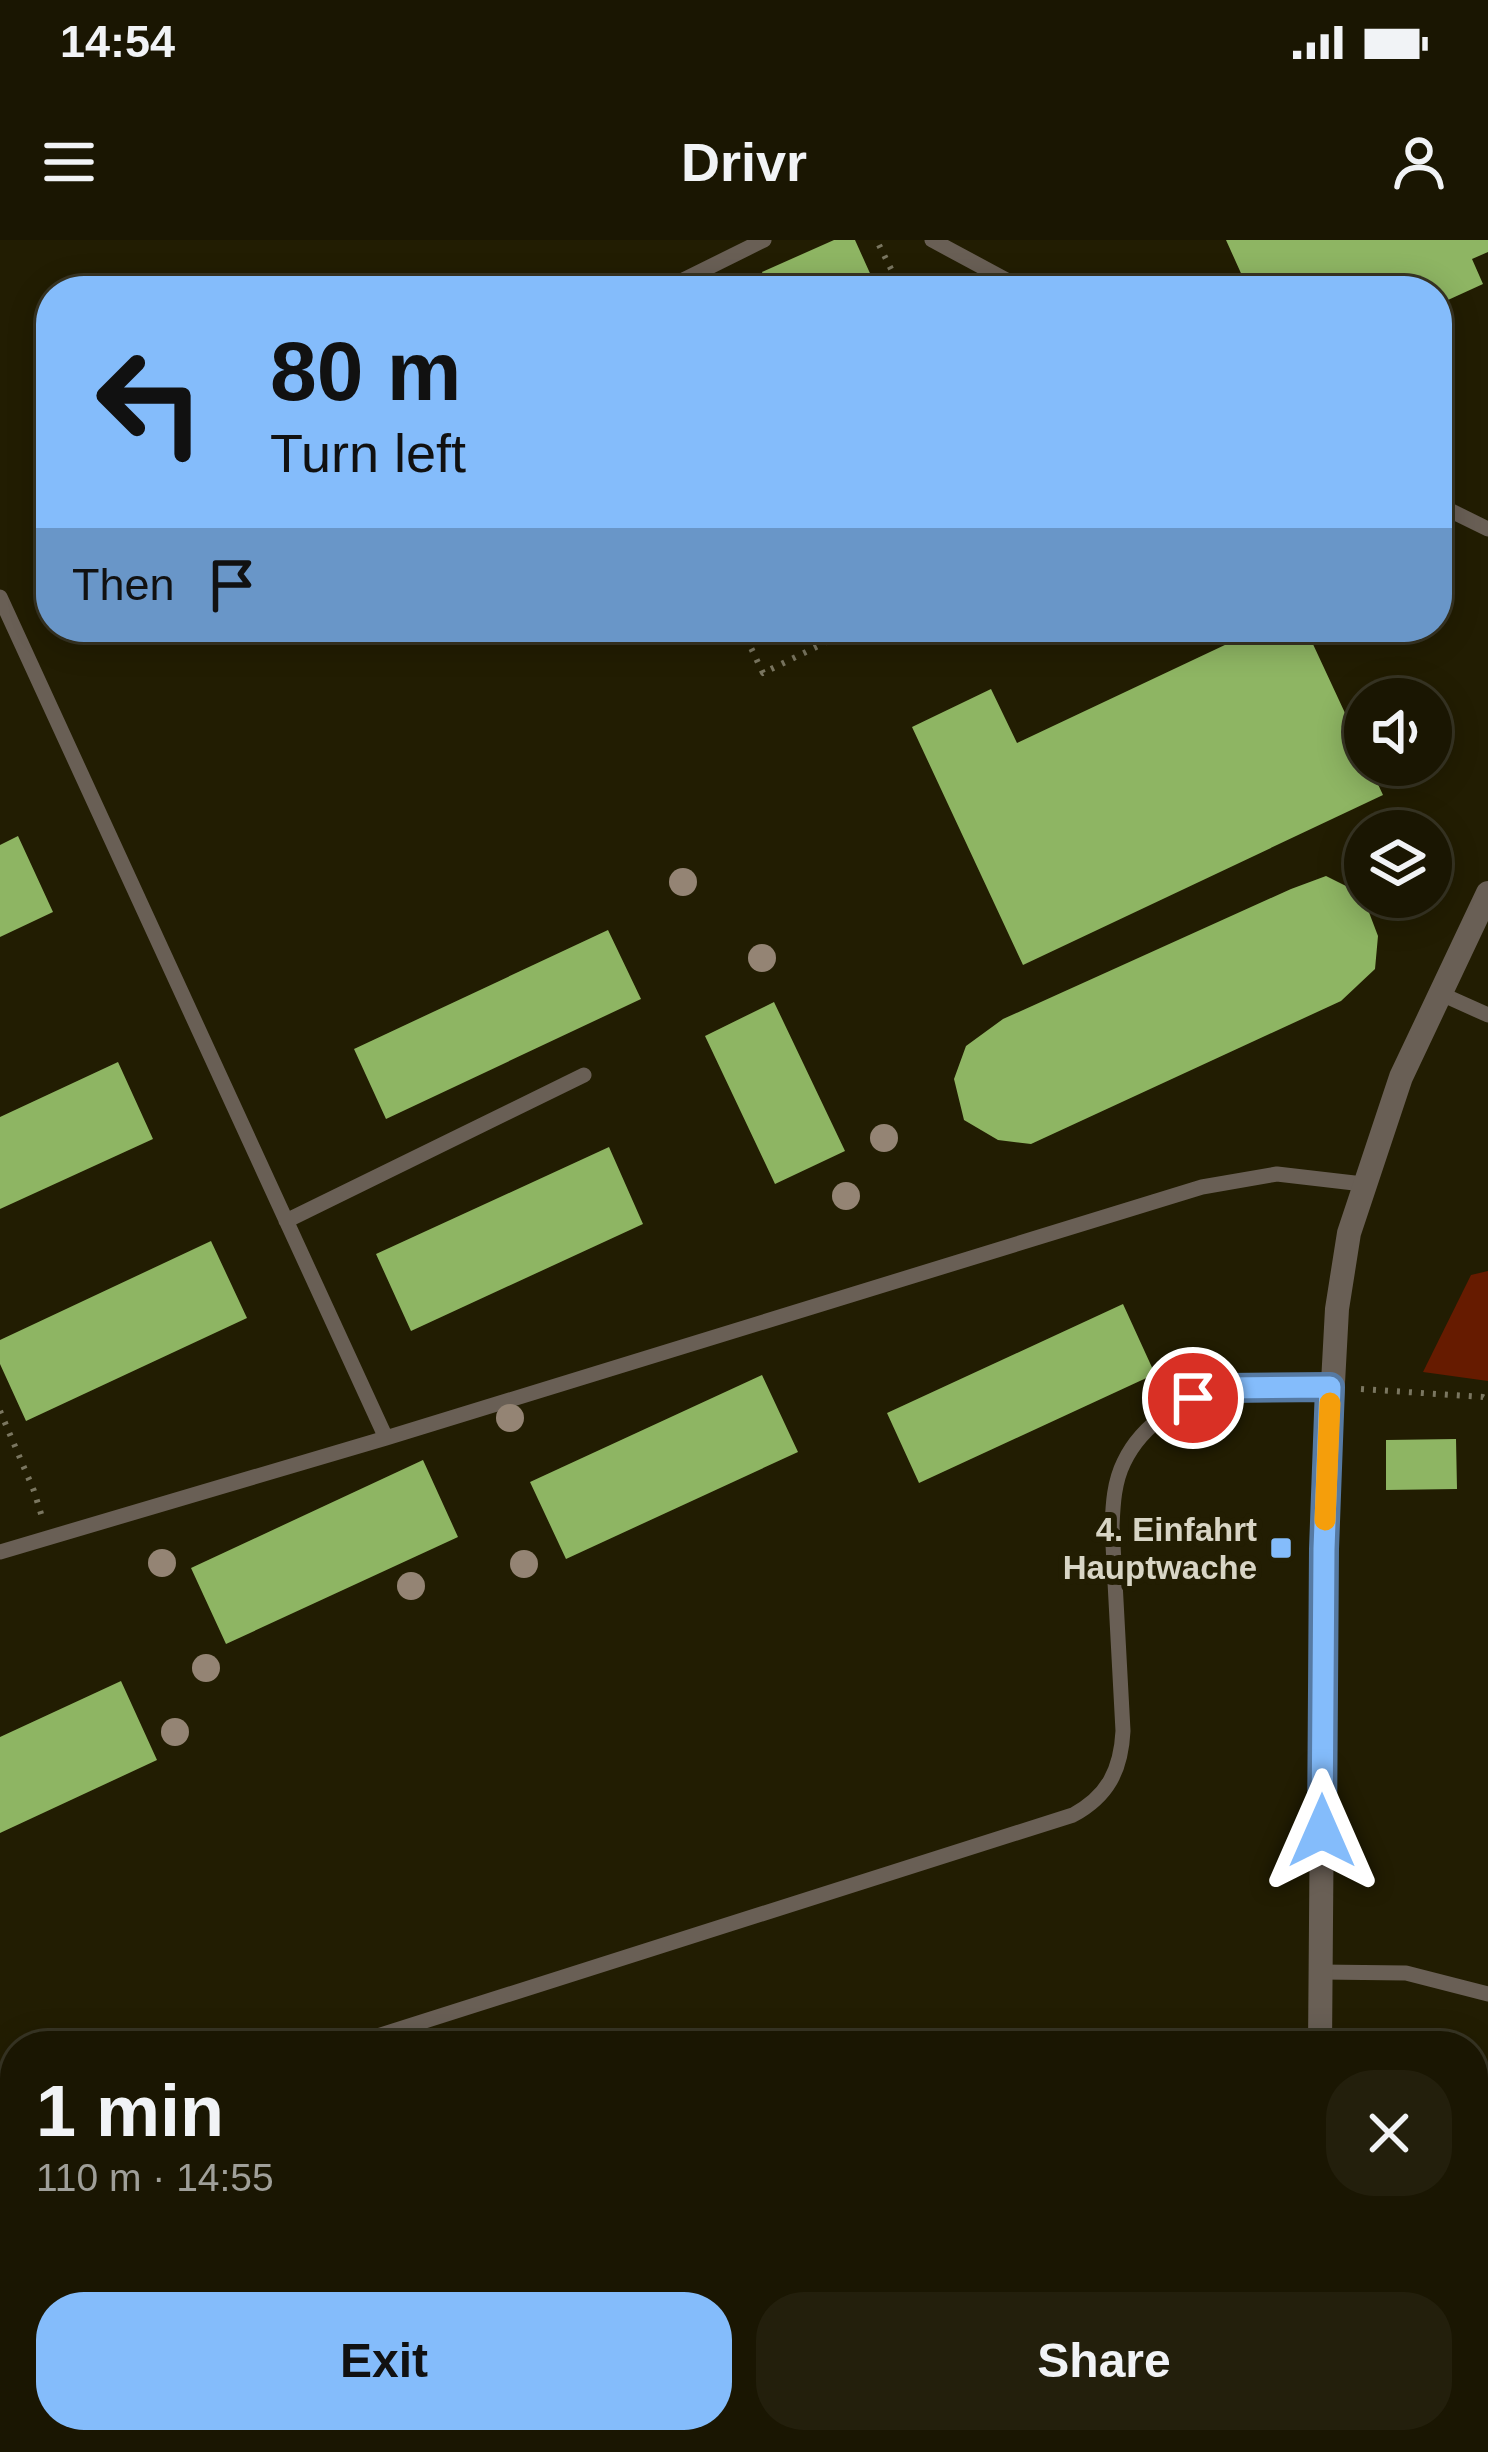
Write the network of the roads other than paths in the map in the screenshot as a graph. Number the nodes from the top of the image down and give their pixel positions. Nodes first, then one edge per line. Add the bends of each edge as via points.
1 (764, 240) edge
2 (932, 240) edge
3 (691, 276) edge
4 (999, 276) edge
5 (1452, 511) edge
6 (1488, 529) edge
7 (0, 597) edge
8 (1488, 892) edge
9 (1439, 993) junction
10 (1488, 1015) edge
11 (584, 1075) dead end
12 (1363, 1184) junction
13 (286, 1221) junction
14 (1330, 1387) junction
15 (386, 1438) junction
16 (0, 1552) edge
17 (1321, 1972) junction
18 (1488, 1994) edge
19 (393, 2031) edge
20 (1320, 2031) edge

1 - 3 lane
2 - 4 lane
5 - 6 lane
7 - 13 lane
8 - 9 street
9 - 10 lane
9 - 12 street
11 - 13 lane
12 - 14 street via 1348,1233
12 - 15 lane via 1277,1174 1202,1187
13 - 15 lane
14 - 17 street
14 - 19 lane via 1226,1388 1193,1398 1166,1414 1124,1461 1112,1526 1122,1756 1089,1806
15 - 16 lane
17 - 18 lane via 1406,1973
17 - 20 street

